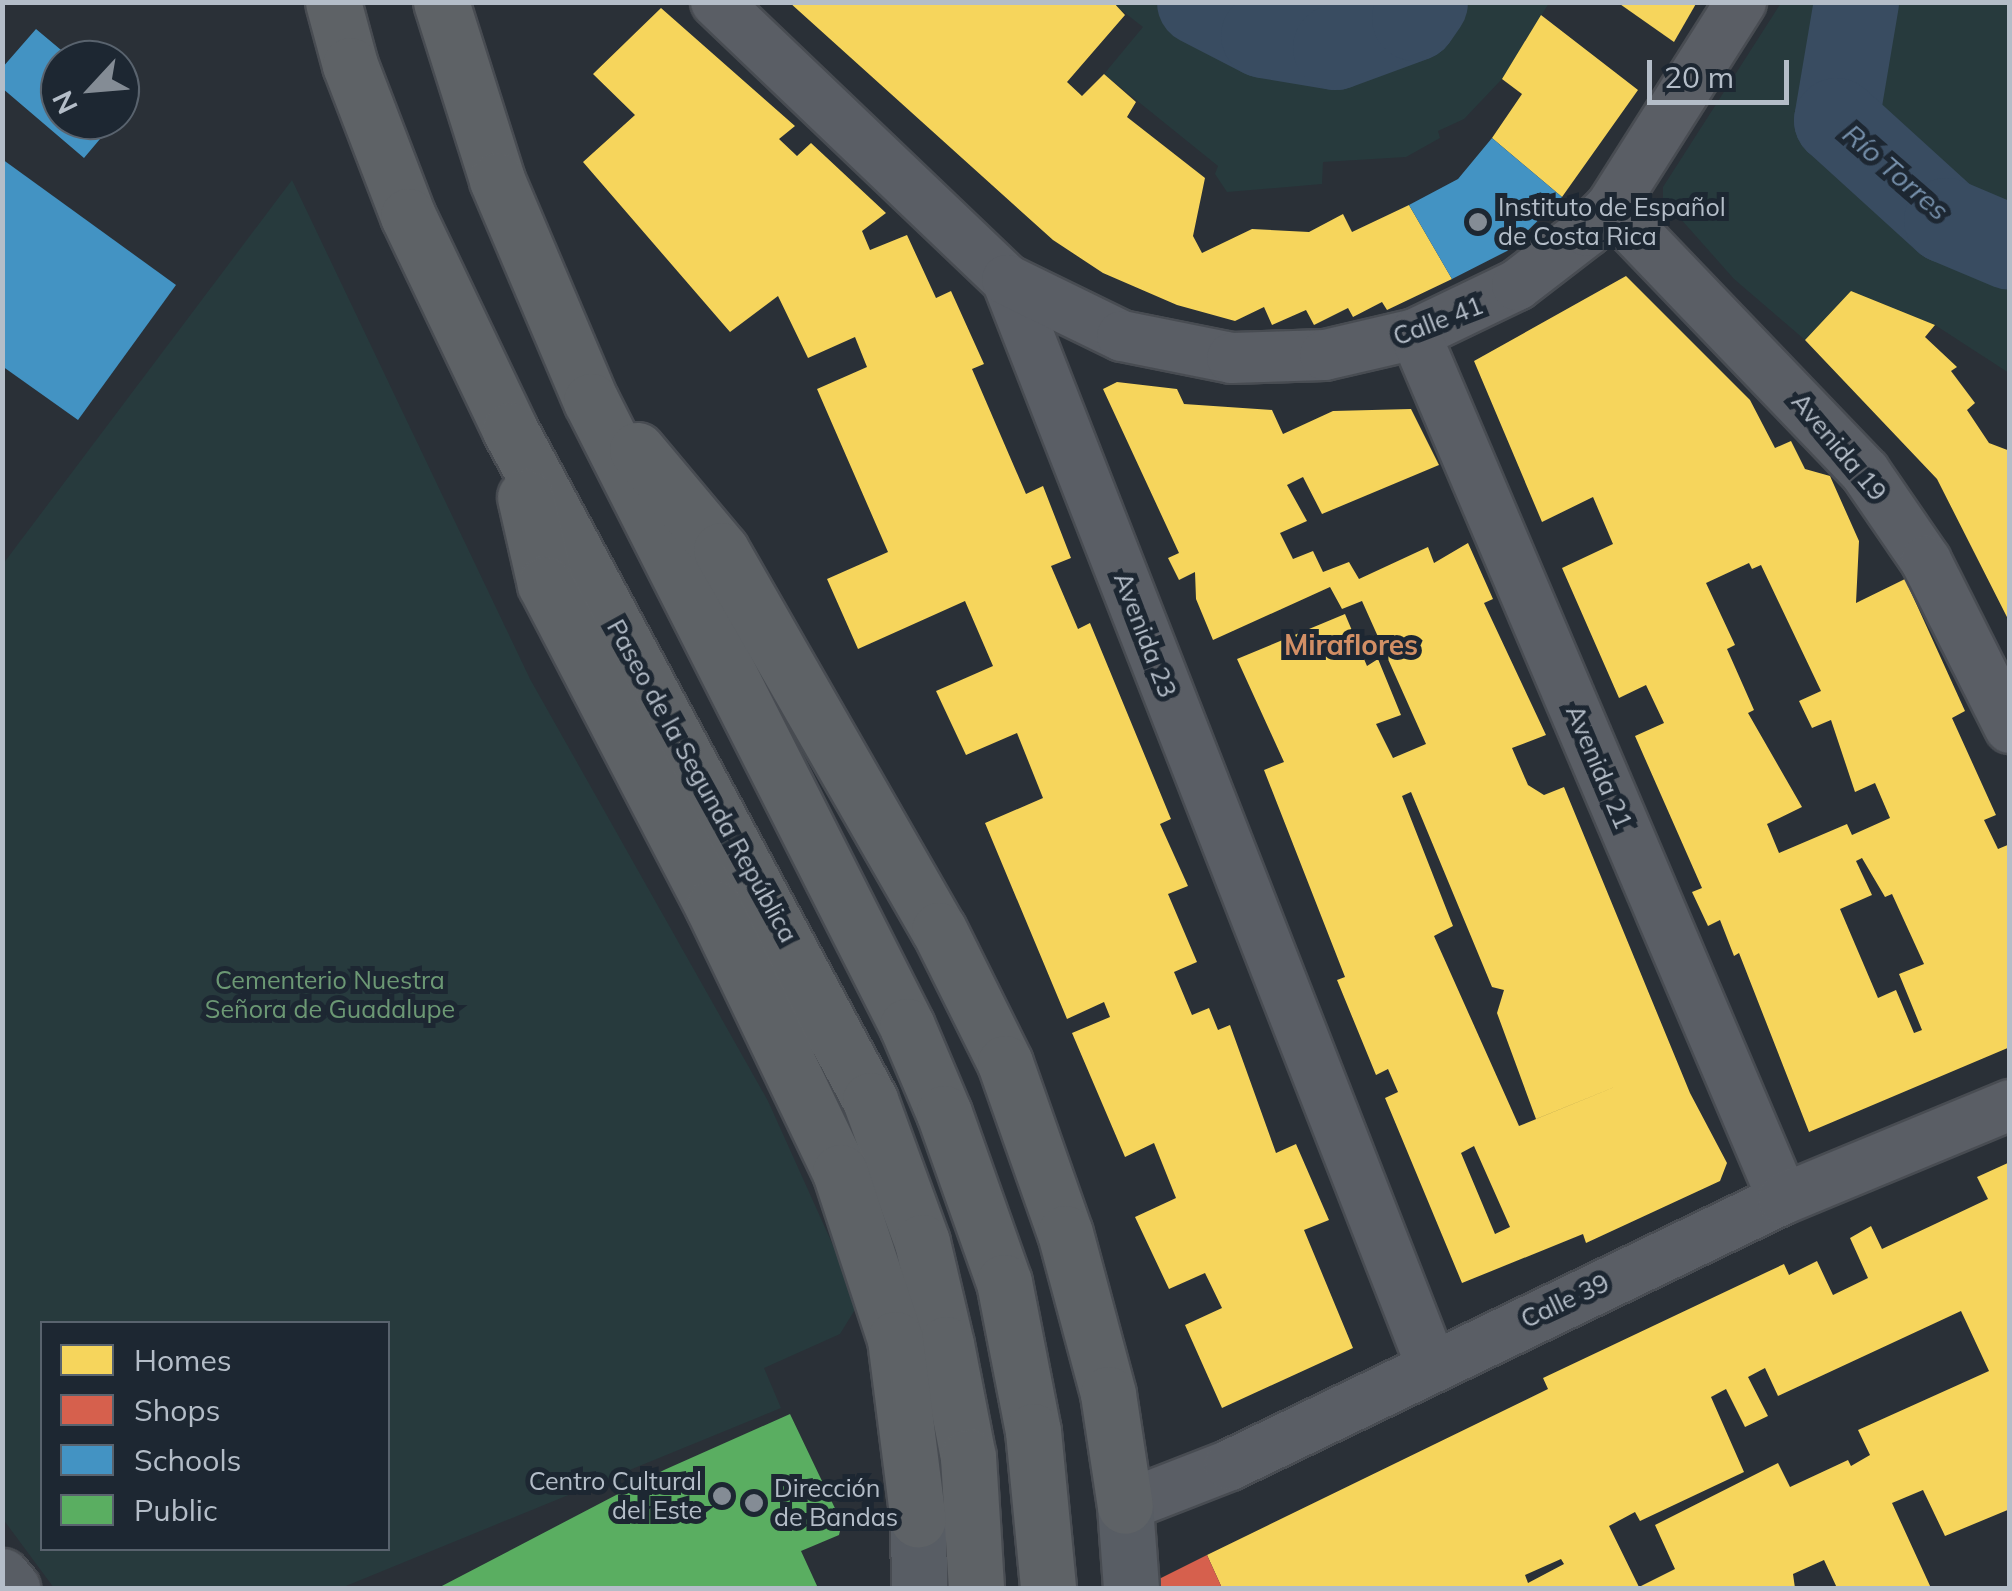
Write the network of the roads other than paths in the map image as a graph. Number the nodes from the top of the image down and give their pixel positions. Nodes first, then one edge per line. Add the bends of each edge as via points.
1 (333, 2) edge
2 (440, 2) edge
3 (716, 2) edge
4 (1741, 2) edge
5 (1611, 207) junction
6 (1006, 280) junction
7 (1415, 334) junction
8 (591, 400) junction
9 (510, 430) junction
10 (2010, 728) edge
11 (2010, 1105) edge
12 (1783, 1199) junction
13 (1431, 1364) junction
14 (1125, 1506) junction
15 (918, 1520) joint
16 (2, 1576) edge
17 (12, 1588) edge
18 (919, 1588) edge
19 (976, 1588) edge
20 (1048, 1588) edge
21 (1131, 1588) edge

1 - 9 highway, Paseo de la Segunda República via 408,216
2 - 8 highway via 497,180
3 - 6 street, Avenida 23
4 - 5 street, Calle 41
5 - 7 street, Calle 41 via 1517,286
5 - 10 street, Avenida 19 via 1865,472 1926,561
6 - 7 street, Calle 41 via 1122,336 1232,358 1325,355
6 - 13 street, Avenida 23
7 - 12 street, Avenida 21
8 - 14 highway via 721,550 938,930 1004,1064 1066,1233 1108,1394
8 - 20 highway via 907,1026 944,1113 1004,1282 1033,1431
9 - 15 highway via 545,584 713,906 840,1172 895,1339
9 - 19 highway, Paseo de la Segunda República via 870,1100 922,1242 946,1344 968,1457
11 - 12 street, Calle 39
12 - 13 street, Calle 39
13 - 14 street, Calle 39 via 1230,1465
14 - 21 main road
15 - 18 main road
16 - 17 main road

